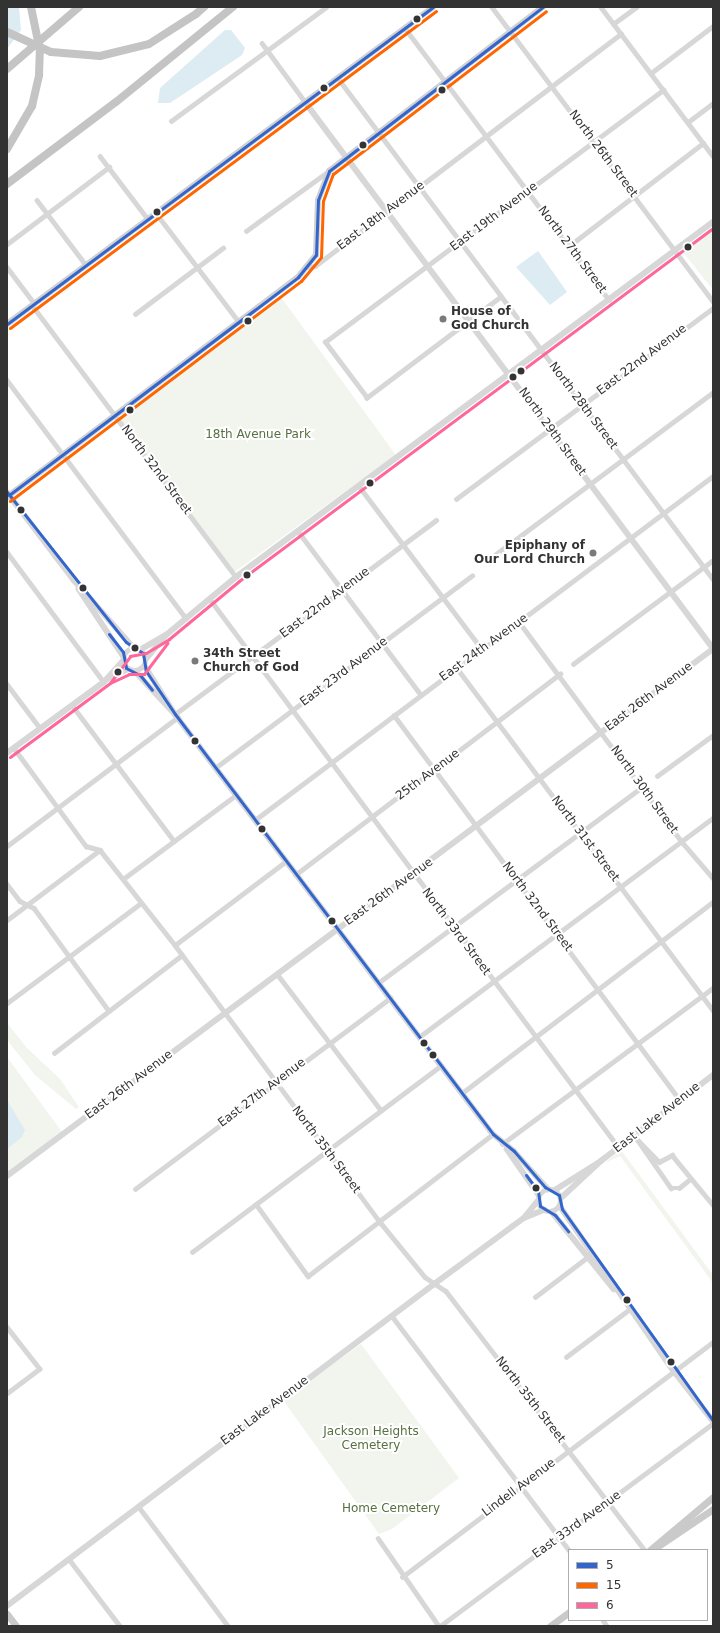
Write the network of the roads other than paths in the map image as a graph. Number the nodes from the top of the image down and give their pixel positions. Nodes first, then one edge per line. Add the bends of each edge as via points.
1 (32, 7) edge
2 (79, 7) edge
3 (204, 7) edge
4 (233, 7) edge
5 (326, 7) edge
6 (433, 7) edge
7 (492, 7) edge
8 (543, 7) edge
9 (600, 7) edge
10 (636, 7) edge
11 (424, 10) edge
12 (613, 24) junction
13 (713, 26) edge
14 (405, 28) junction
15 (7, 32) edge
16 (511, 32) junction
17 (621, 34) junction
18 (262, 44) dead end
19 (267, 51) junction
20 (7, 69) edge
21 (651, 74) junction
22 (338, 78) junction
23 (445, 83) junction
24 (552, 87) junction
25 (663, 90) junction
26 (306, 103) junction
27 (713, 104) edge
28 (171, 121) dead end
29 (688, 122) junction
30 (379, 132) junction
31 (487, 137) junction
32 (594, 142) junction
33 (704, 143) junction
34 (7, 150) edge
35 (346, 155) junction
36 (100, 156) dead end
37 (713, 156) edge
38 (109, 167) junction
39 (329, 171) junction
40 (7, 184) edge
41 (420, 187) junction
42 (528, 191) junction
43 (634, 196) junction
44 (37, 200) dead end
45 (388, 211) junction
46 (46, 213) junction
47 (156, 213) junction
48 (148, 219) junction
49 (713, 222) edge
50 (246, 231) dead end
51 (460, 242) junction
52 (7, 244) edge
53 (568, 246) junction
54 (223, 248) dead end
55 (675, 250) junction
56 (86, 265) junction
57 (429, 265) junction
58 (7, 267) edge
59 (308, 267) junction
60 (197, 268) junction
61 (501, 297) junction
62 (609, 300) junction
63 (713, 301) edge
64 (33, 304) junction
65 (713, 308) edge
66 (135, 314) dead end
67 (470, 320) junction
68 (239, 322) junction
69 (7, 324) edge
70 (542, 351) junction
71 (511, 374) junction
72 (7, 380) edge
73 (713, 392) edge
74 (581, 406) junction
75 (115, 415) junction
76 (549, 430) junction
77 (62, 454) junction
78 (623, 459) junction
79 (713, 476) edge
80 (590, 484) junction
81 (359, 486) junction
82 (8, 495) edge
83 (456, 499) dead end
84 (663, 513) junction
85 (436, 520) dead end
86 (298, 531) junction
87 (630, 538) junction
88 (403, 544) junction
89 (7, 552) edge
90 (496, 554) dead end
91 (713, 560) edge
92 (704, 567) junction
93 (472, 576) dead end
94 (236, 577) junction
95 (713, 579) edge
96 (74, 580) junction
97 (342, 590) junction
98 (670, 592) junction
99 (443, 597) junction
100 (210, 599) junction
101 (186, 618) junction
102 (520, 623) junction
103 (166, 635) junction
104 (382, 643) junction
105 (713, 648) edge
106 (137, 649) junction
107 (482, 649) junction
108 (254, 656) junction
109 (124, 659) junction
110 (146, 659) junction
111 (573, 664) dead end
112 (144, 666) junction
113 (457, 668) junction
114 (128, 669) junction
115 (136, 672) junction
116 (560, 674) junction
117 (106, 681) junction
118 (7, 684) edge
119 (421, 695) junction
120 (72, 705) junction
121 (291, 711) junction
122 (394, 715) junction
123 (177, 716) junction
124 (498, 723) junction
125 (40, 728) junction
126 (603, 732) junction
127 (713, 735) edge
128 (14, 748) junction
129 (7, 753) edge
130 (116, 763) junction
131 (331, 763) junction
132 (215, 768) junction
133 (434, 770) junction
134 (657, 776) dead end
135 (540, 779) junction
136 (643, 786) junction
137 (236, 795) junction
138 (57, 807) junction
139 (370, 818) junction
140 (713, 818) edge
141 (255, 820) junction
142 (477, 827) junction
143 (581, 833) junction
144 (174, 841) junction
145 (682, 842) junction
146 (7, 846) edge
147 (100, 850) junction
148 (285, 862) junction
149 (295, 875) junction
150 (413, 875) junction
151 (713, 878) edge
152 (123, 879) junction
153 (517, 881) junction
154 (7, 884) edge
155 (621, 886) junction
156 (713, 902) edge
157 (141, 903) junction
158 (27, 905) junction
159 (7, 920) edge
160 (453, 928) junction
161 (338, 930) junction
162 (558, 934) junction
163 (662, 941) junction
164 (175, 945) junction
165 (182, 955) junction
166 (69, 957) junction
167 (278, 975) junction
168 (493, 982) junction
169 (378, 983) junction
170 (599, 988) junction
171 (713, 988) edge
172 (702, 995) junction
173 (390, 998) junction
174 (7, 1003) edge
175 (713, 1010) edge
176 (109, 1011) junction
177 (225, 1013) junction
178 (419, 1037) junction
179 (535, 1037) junction
180 (640, 1042) junction
181 (329, 1043) junction
182 (54, 1052) dead end
183 (441, 1066) junction
184 (713, 1076) edge
185 (275, 1083) junction
186 (574, 1089) junction
187 (462, 1094) junction
188 (680, 1100) junction
189 (381, 1110) junction
190 (493, 1134) junction
191 (636, 1138) junction
192 (502, 1144) junction
193 (619, 1148) junction
194 (507, 1149) junction
195 (328, 1151) junction
196 (601, 1161) junction
197 (7, 1176) edge
198 (690, 1179) junction
199 (135, 1189) dead end
200 (548, 1189) junction
201 (555, 1190) junction
202 (539, 1198) junction
203 (561, 1198) junction
204 (256, 1204) junction
205 (713, 1205) edge
206 (560, 1206) junction
207 (544, 1210) junction
208 (552, 1212) junction
209 (524, 1218) junction
210 (380, 1222) junction
211 (192, 1252) dead end
212 (594, 1252) junction
213 (588, 1258) junction
214 (433, 1285) junction
215 (535, 1297) dead end
216 (630, 1309) junction
217 (392, 1316) junction
218 (7, 1327) edge
219 (713, 1342) edge
220 (566, 1357) dead end
221 (674, 1372) junction
222 (7, 1394) edge
223 (713, 1422) edge
224 (569, 1450) junction
225 (521, 1487) junction
226 (713, 1497) edge
227 (608, 1502) junction
228 (139, 1507) junction
229 (713, 1509) edge
230 (559, 1537) junction
231 (378, 1538) dead end
232 (568, 1549) edge
233 (644, 1549) edge
234 (652, 1549) edge
235 (653, 1549) edge
236 (69, 1559) junction
237 (402, 1577) junction
238 (7, 1606) edge
239 (568, 1613) edge
240 (7, 1614) edge
241 (16, 1626) edge
242 (120, 1626) edge
243 (228, 1626) edge
244 (440, 1626) edge
245 (550, 1626) edge

1 - 34 highway, bridge via 40,51 39,75 32,106
2 - 20 highway, bridge
3 - 15 highway, bridge via 149,44 100,56 51,52
4 - 40 highway via 116,102
5 - 19 street
6 - 11 main road
7 - 16 street, North 26th Street
8 - 16 main road
9 - 12 street
10 - 12 street
11 - 14 main road
12 - 17 street
13 - 21 street
14 - 22 main road
14 - 23 street, North 27th Street
16 - 23 main road
16 - 24 street, North 26th Street
17 - 21 street
17 - 24 street, East 18th Avenue
18 - 19 street, North 29th Street
19 - 26 street, North 29th Street
19 - 28 street
21 - 25 street
22 - 26 main road
22 - 30 street, North 28th Street
23 - 30 main road
23 - 31 street, North 27th Street
24 - 31 street, East 18th Avenue
24 - 32 street, North 26th Street
25 - 29 street
25 - 32 street, East 19th Avenue
26 - 35 street, North 29th Street
26 - 47 main road
27 - 29 street
29 - 33 street
30 - 35 main road
30 - 41 street, North 28th Street
31 - 41 street, East 18th Avenue
31 - 42 street, North 27th Street
32 - 42 street, East 19th Avenue
32 - 43 street, North 26th Street
33 - 37 street
33 - 43 street
35 - 39 main road
35 - 45 street, North 29th Street
36 - 38 street
38 - 46 street
38 - 48 street
39 - 50 street
39 - 59 main road via 318,200 318,249
41 - 45 street, East 18th Avenue
41 - 51 street, North 28th Street
42 - 51 street, East 19th Avenue
42 - 53 street, North 27th Street
43 - 53 street
43 - 55 street, North 26th Street
44 - 46 street
45 - 57 street, North 29th Street
45 - 59 street, East 18th Avenue
46 - 52 street
46 - 56 street
47 - 48 main road
47 - 60 street
48 - 56 main road
49 - 55 street
51 - 57 street, East 19th Avenue
51 - 61 street, North 28th Street
53 - 62 street, North 27th Street
54 - 60 street
55 - 62 street
55 - 63 street, North 26th Street
56 - 64 main road
57 - 67 street, North 29th Street
57 - 67 street, East 19th Avenue via 325,342 367,398
58 - 64 street, North 32nd Street
59 - 68 main road, East 18th Avenue
60 - 66 street
60 - 68 street
61 - 67 street
61 - 70 street, North 28th Street
62 - 70 street
64 - 69 main road
64 - 75 street, North 32nd Street
65 - 74 street, East 22nd Avenue
67 - 71 street, North 29th Street
68 - 75 main road, East 18th Avenue
70 - 71 street
70 - 74 street, North 28th Street
71 - 76 street, North 29th Street
71 - 81 street
72 - 77 street
73 - 78 street
74 - 76 street, East 22nd Avenue
74 - 78 street, North 28th Street
75 - 77 main road, East 18th Avenue
75 - 94 street, North 32nd Street
76 - 80 street, North 29th Street
76 - 83 street, East 22nd Avenue
77 - 82 main road, East 18th Avenue
77 - 101 street
78 - 80 street
78 - 84 street, North 28th Street
79 - 84 street, East 24th Avenue
80 - 87 street, North 29th Street
80 - 90 street
81 - 86 street
81 - 88 street
82 - 96 street
84 - 87 street, East 24th Avenue
84 - 92 street, North 28th Street
85 - 88 street, East 22nd Avenue
86 - 94 street
86 - 97 street
87 - 98 street, North 29th Street
87 - 102 street, East 24th Avenue
88 - 97 street, East 22nd Avenue
88 - 99 street
89 - 117 street
91 - 92 street
92 - 95 street, North 28th Street
92 - 98 street
93 - 99 street, East 23rd Avenue
94 - 100 street
96 - 106 street
96 - 109 street
97 - 104 street
97 - 108 street, East 22nd Avenue
98 - 105 street, North 29th Street
98 - 111 street
99 - 104 street, East 23rd Avenue
99 - 107 street
100 - 101 street
100 - 108 street, North 33rd Street
101 - 103 street
102 - 107 street, East 24th Avenue
102 - 116 street, North 30th Street
103 - 106 street
103 - 110 street
104 - 119 street
104 - 121 street, East 23rd Avenue
105 - 126 street, East 26th Avenue
106 - 109 street
106 - 110 street
107 - 113 street, East 24th Avenue
108 - 121 street, North 33rd Street
108 - 123 street, East 22nd Avenue
109 - 114 street
109 - 117 street
110 - 112 street
112 - 115 street
112 - 123 street
113 - 119 street, East 24th Avenue
113 - 124 street, North 31st Street
114 - 115 street
114 - 117 street
115 - 123 street
116 - 124 street, 25th Avenue
116 - 126 street, North 30th Street
117 - 120 street
118 - 125 street
119 - 122 street, East 24th Avenue
120 - 125 street
120 - 130 street
121 - 131 street, North 33rd Street
121 - 132 street, East 23rd Avenue
122 - 131 street, East 24th Avenue
122 - 133 street, North 32nd Street
123 - 130 street, East 22nd Avenue
123 - 132 street
124 - 133 street, 25th Avenue
124 - 135 street, North 31st Street
125 - 128 street
126 - 135 street, East 26th Avenue
126 - 136 street, North 30th Street
127 - 134 street
128 - 129 street
128 - 138 street, North 35th Street
130 - 138 street, East 22nd Avenue
130 - 144 street
131 - 139 street, North 33rd Street
131 - 141 street, East 24th Avenue
132 - 137 street
133 - 139 street, 25th Avenue
133 - 142 street, North 32nd Street
135 - 142 street, East 26th Avenue
135 - 143 street, North 31st Street
136 - 143 street
136 - 145 street, North 30th Street
137 - 141 street
137 - 144 street
138 - 146 street, East 22nd Avenue
138 - 147 street, North 35th Street via 86,846
139 - 149 street, 25th Avenue
139 - 150 street, North 33rd Street
140 - 145 street
141 - 148 street
142 - 150 street, East 26th Avenue
142 - 153 street, North 32nd Street
143 - 153 street
143 - 155 street, North 31st Street
144 - 152 street
145 - 151 street, North 30th Street
145 - 155 street
147 - 152 street, North 35th Street
147 - 158 street
148 - 149 street
148 - 164 street
149 - 161 street
150 - 160 street, North 33rd Street
150 - 161 street, East 26th Avenue
152 - 157 street, North 35th Street
153 - 160 street
153 - 162 street, North 32nd Street
154 - 158 street
155 - 162 street
155 - 163 street, North 31st Street
156 - 163 street
157 - 164 street, North 35th Street
157 - 166 street
158 - 159 street
158 - 166 street via 34,908
160 - 168 street, North 33rd Street
160 - 169 street
161 - 167 street, East 26th Avenue
161 - 169 street
162 - 168 street
162 - 170 street, North 32nd Street
163 - 170 street
163 - 172 street, North 31st Street
164 - 165 street, North 35th Street
165 - 176 street
165 - 177 street, North 35th Street
166 - 174 street
166 - 176 street
167 - 177 street, East 26th Avenue
167 - 181 street
168 - 178 street
168 - 179 street, North 33rd Street
169 - 173 street
170 - 179 street
170 - 180 street, North 32nd Street
171 - 172 street
172 - 175 street, North 31st Street
172 - 180 street
173 - 178 street
173 - 181 street, East 27th Avenue
176 - 182 street
177 - 185 street, North 35th Street
177 - 197 street, East 26th Avenue
178 - 183 street
179 - 186 street, North 33rd Street
179 - 187 street
180 - 186 street
180 - 188 street, North 32nd Street
181 - 185 street, East 27th Avenue
181 - 189 street
183 - 187 street
183 - 189 street
184 - 188 street, East Lake Avenue
185 - 195 street, North 35th Street
185 - 199 street, East 27th Avenue
186 - 192 street
186 - 193 street, North 33rd Street
187 - 190 street
188 - 191 street, East Lake Avenue
189 - 195 street
190 - 192 street
190 - 210 street
191 - 193 street, East Lake Avenue
191 - 198 street via 659,1162 672,1155
191 - 198 street via 671,1188 679,1188
192 - 194 street
193 - 196 street, East Lake Avenue
194 - 200 street via 514,1151
194 - 202 street
195 - 204 street
195 - 210 street, North 35th Street
196 - 201 street, East Lake Avenue
196 - 203 street, East Lake Avenue
198 - 205 street
200 - 201 street
200 - 202 street
201 - 203 street
202 - 207 street
202 - 209 street, East Lake Avenue
203 - 206 street
204 - 210 street via 308,1276
204 - 211 street
206 - 208 street
206 - 212 street
207 - 208 street
207 - 209 street, East Lake Avenue
208 - 213 street
209 - 214 street, East Lake Avenue
210 - 214 street, North 35th Street
212 - 213 street
212 - 216 street
213 - 215 street
213 - 216 street
214 - 217 street, East Lake Avenue
214 - 224 street, North 35th Street via 446,1291
216 - 220 street
216 - 221 street
217 - 225 street
217 - 228 street, East Lake Avenue
218 - 222 street via 40,1369
219 - 221 street, Lindell Avenue
221 - 223 street
221 - 224 street, Lindell Avenue
223 - 227 street, East 33rd Avenue
224 - 225 street, Lindell Avenue
224 - 227 street, North 35th Street
225 - 230 street
225 - 237 street, Lindell Avenue
226 - 234 main road
227 - 230 street, East 33rd Avenue
227 - 233 street, North 35th Street
228 - 236 street, East Lake Avenue
228 - 243 street
229 - 235 main road
230 - 232 street
230 - 244 street, East 33rd Avenue
231 - 237 street
236 - 238 street, East Lake Avenue
236 - 242 street
237 - 244 street
239 - 245 main road
240 - 241 main road

